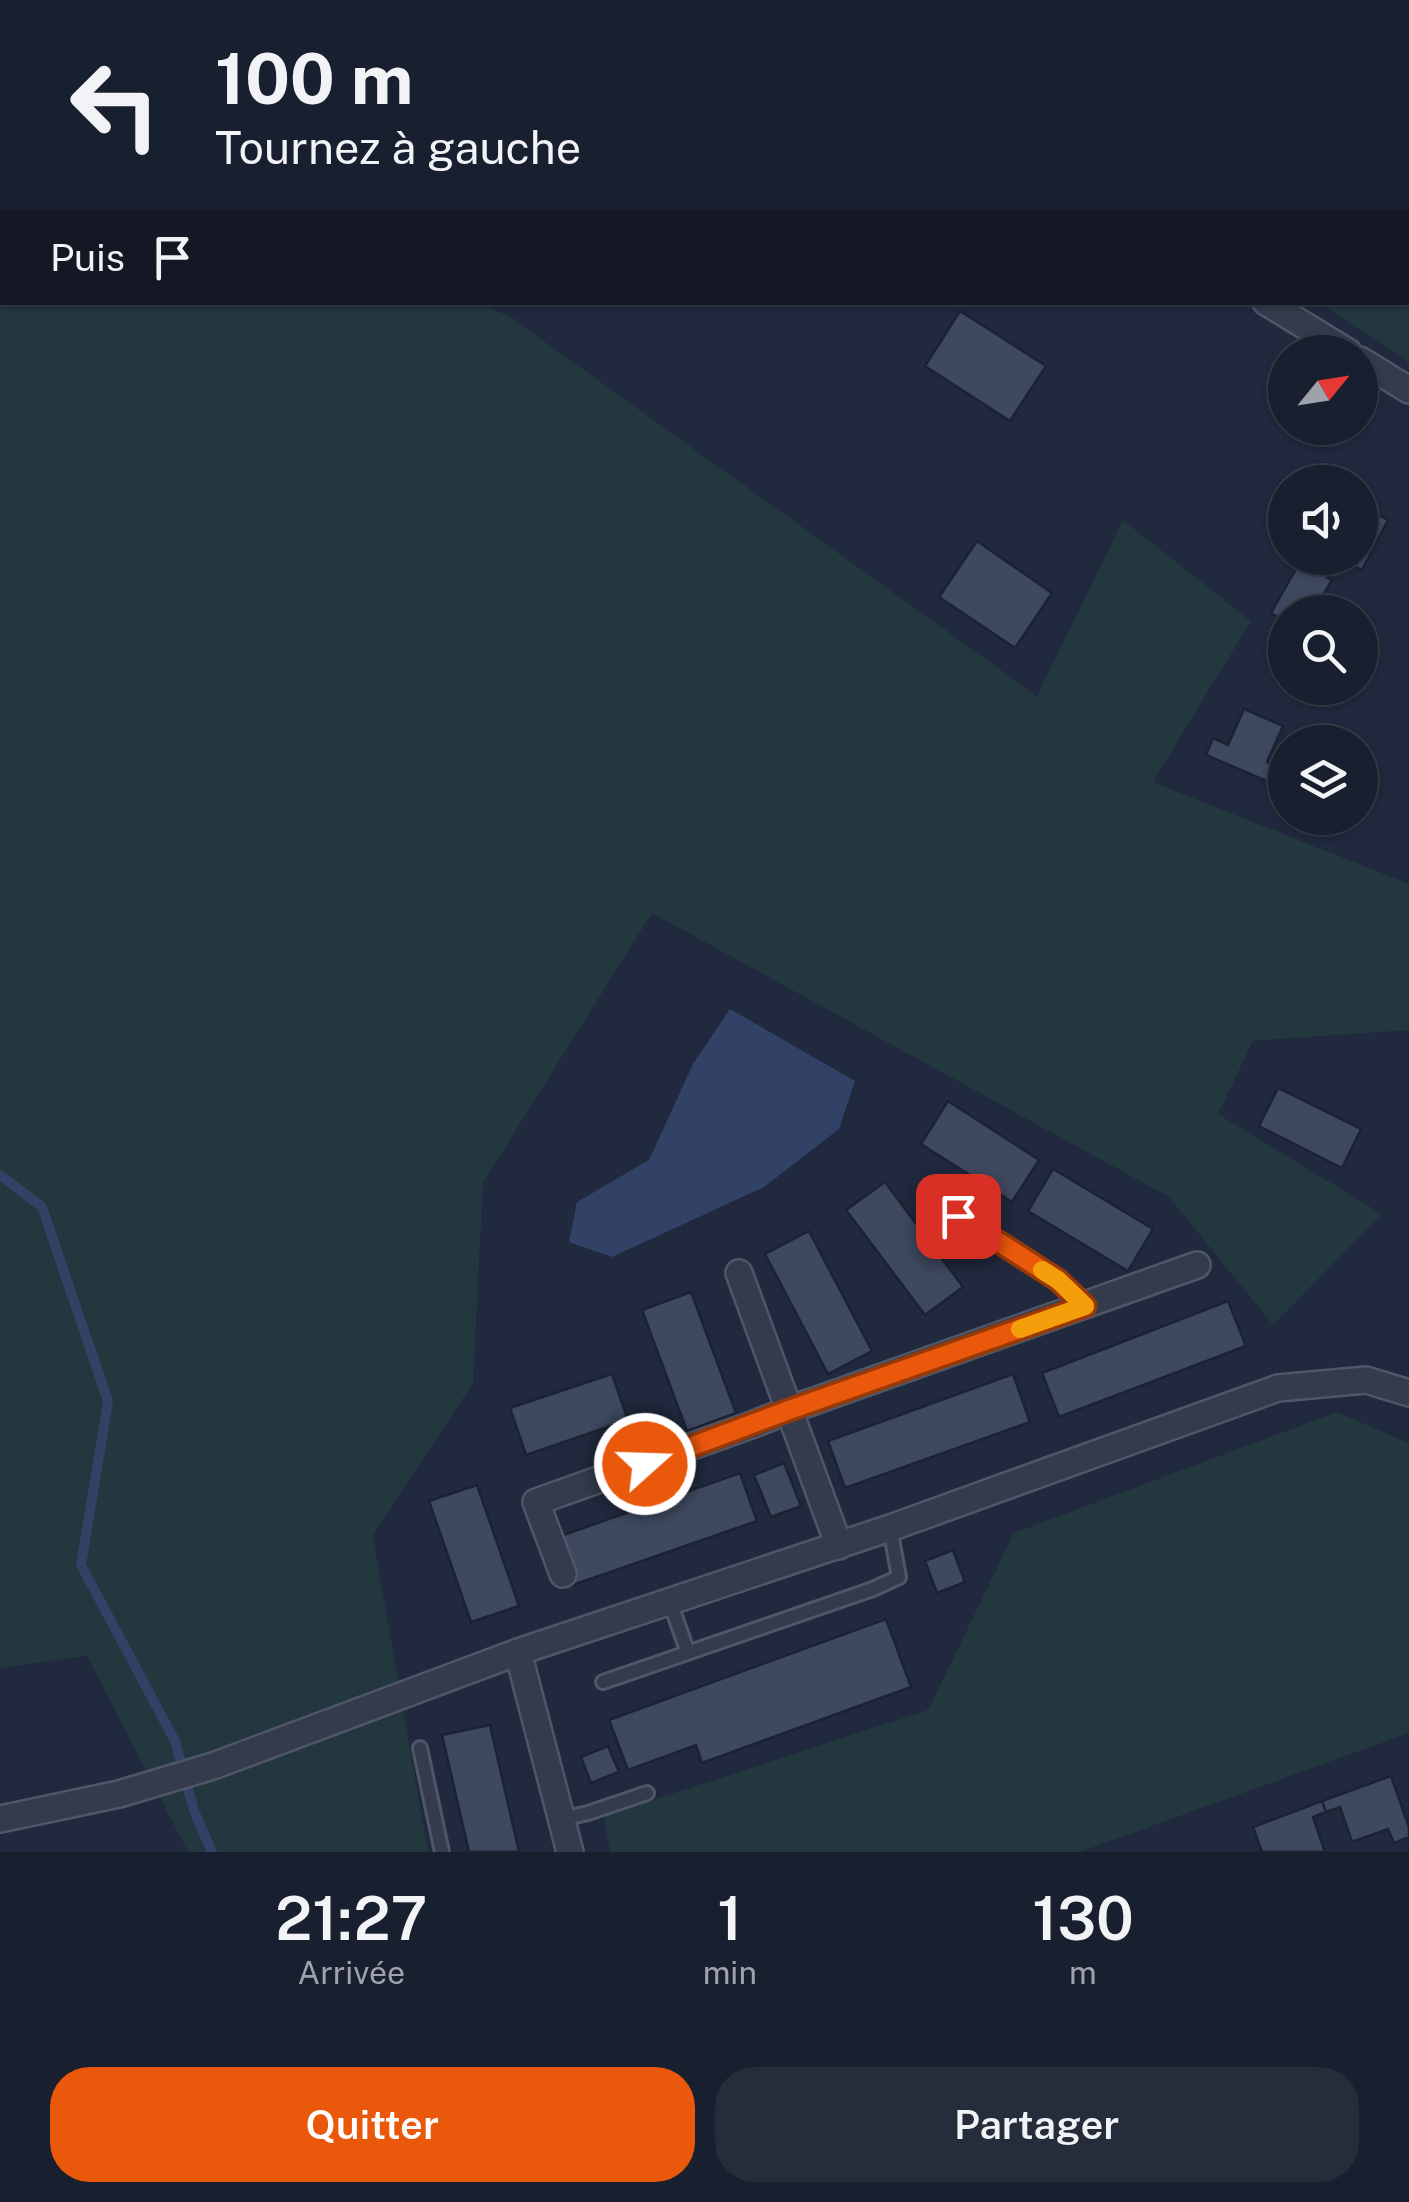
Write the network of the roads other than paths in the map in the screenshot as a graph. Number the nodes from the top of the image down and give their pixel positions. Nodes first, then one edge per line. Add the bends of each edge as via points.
1 (1271, 305) edge
2 (1320, 335) edge
3 (1378, 371) edge
4 (1409, 390) edge
5 (958, 1216) dead end
6 (1196, 1265) dead end
7 (739, 1273) dead end
8 (1085, 1306) junction
9 (1409, 1392) edge
10 (789, 1410) junction
11 (890, 1528) junction
12 (838, 1546) junction
13 (563, 1574) dead end
14 (670, 1602) junction
15 (518, 1652) junction
16 (688, 1652) junction
17 (603, 1682) dead end
18 (420, 1748) dead end
19 (647, 1793) dead end
20 (0, 1819) edge
21 (562, 1820) junction
22 (442, 1852) edge
23 (570, 1852) edge

1 - 2 street
3 - 4 street
5 - 8 lane via 1058,1280
6 - 8 street
7 - 10 street
8 - 10 street
9 - 11 street via 1366,1380 1278,1388
10 - 12 street
10 - 13 street via 536,1502
11 - 12 street
11 - 16 lane via 899,1577
12 - 14 street
14 - 15 street
14 - 16 lane
15 - 20 street via 213,1766
15 - 21 street
16 - 17 lane
18 - 22 lane
19 - 21 lane
21 - 23 street

